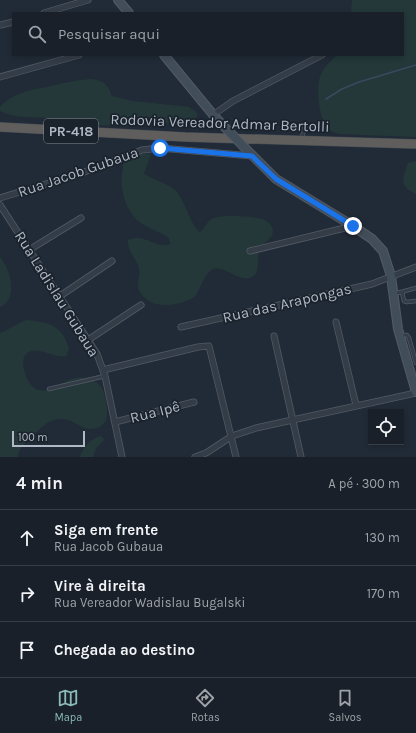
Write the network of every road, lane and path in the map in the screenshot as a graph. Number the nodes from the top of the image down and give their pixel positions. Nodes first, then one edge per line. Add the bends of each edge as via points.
1 (88, 0) edge
2 (118, 0) edge
3 (47, 12) edge
4 (128, 12) edge
5 (12, 22) edge
6 (0, 25) edge
7 (75, 56) edge
8 (165, 56) edge
9 (320, 56) edge
10 (0, 77) edge
11 (214, 116) junction
12 (316, 126) dead end
13 (0, 127) edge
14 (301, 140) junction
15 (416, 144) edge
16 (252, 156) junction
17 (0, 198) edge
18 (0, 205) edge
19 (81, 218) dead end
20 (353, 226) junction
21 (29, 250) junction
22 (250, 251) dead end
23 (112, 261) dead end
24 (416, 267) edge
25 (391, 276) junction
26 (416, 288) edge
27 (402, 292) junction
28 (394, 294) junction
29 (60, 296) junction
30 (416, 301) edge
31 (141, 305) dead end
32 (336, 322) dead end
33 (181, 327) dead end
34 (274, 336) dead end
35 (400, 336) junction
36 (88, 340) junction
37 (416, 363) edge
38 (104, 373) junction
39 (413, 374) edge
40 (49, 389) dead end
41 (416, 392) edge
42 (194, 402) dead end
43 (356, 405) junction
44 (292, 420) junction
45 (115, 422) junction
46 (232, 436) junction
47 (122, 457) edge
48 (195, 457) edge
49 (236, 457) edge
50 (301, 457) edge

1 - 3 street
2 - 4 main road
5 - 6 street
7 - 10 street
8 - 11 main road
9 - 11 street via 233,101
11 - 16 main road, bridge
12 - 14 lane via 306,126
13 - 14 highway, Rodovia Vereador Admar Bertolli / PR-418 via 185,137
14 - 15 highway, Rodovia Vereador Admar Bertolli / PR-418
16 - 17 street, Rua Jacob Gubaua via 160,148 142,150 79,174
16 - 20 main road via 276,179
18 - 21 street, Rua Ladislau Gubaua
19 - 21 street
20 - 22 street
20 - 25 main road via 372,239 383,251
21 - 29 street, Rua Ladislau Gubaua
23 - 29 street
24 - 25 street, Rua das Arapongas
25 - 28 main road
25 - 33 street, Rua das Arapongas via 372,284
26 - 27 lane
27 - 28 lane
27 - 30 lane via 404,301
28 - 35 main road
29 - 36 street, Rua Ladislau Gubaua
31 - 36 street
32 - 43 street
34 - 44 street
35 - 37 lane via 408,335
35 - 39 main road
36 - 38 street, Rua Ladislau Gubaua
38 - 40 lane
38 - 45 street, Rua Ladislau Gubaua
38 - 46 street via 209,346
39 - 41 main road
41 - 43 street
42 - 45 street, Rua Ipê
43 - 44 street
44 - 46 street
44 - 50 street
45 - 47 street, Rua Ladislau Gubaua
46 - 48 street
46 - 49 street

